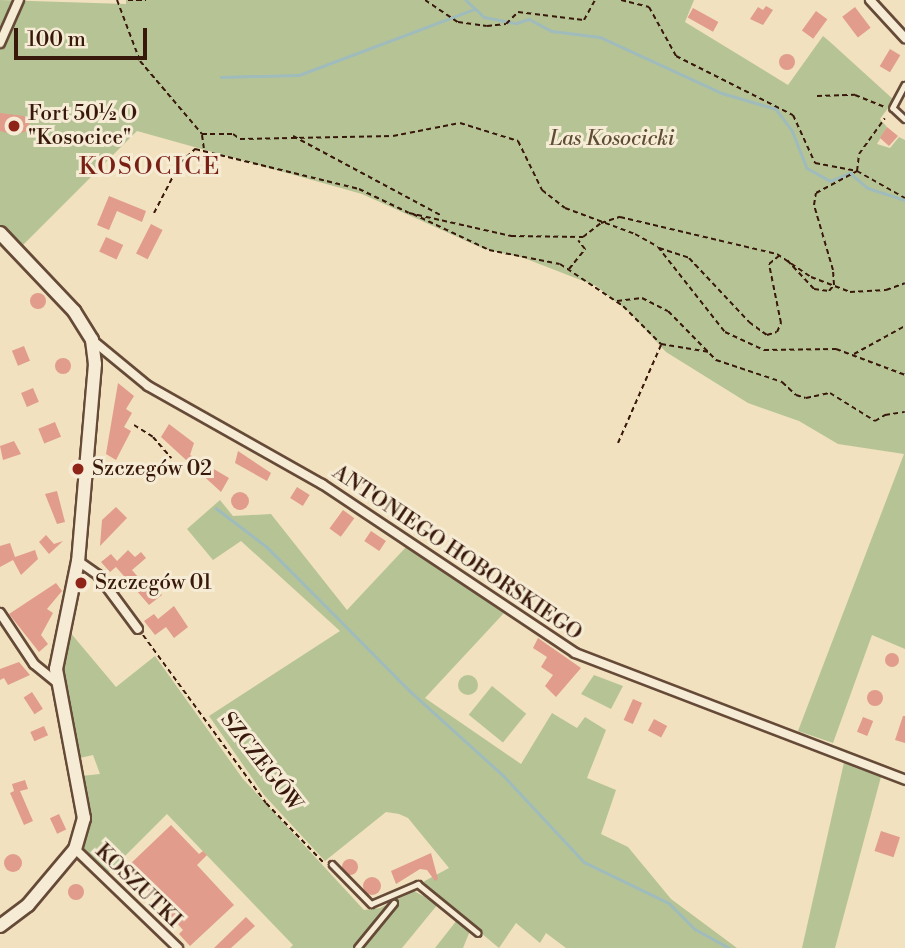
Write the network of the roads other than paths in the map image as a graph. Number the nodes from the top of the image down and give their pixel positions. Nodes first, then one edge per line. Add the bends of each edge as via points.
1 (19, 0) edge
2 (870, 0) edge
3 (905, 38) edge
4 (0, 43) edge
5 (905, 85) edge
6 (905, 118) edge
7 (0, 233) edge
8 (92, 340) junction
9 (78, 561) junction
10 (0, 613) edge
11 (138, 629) road end
12 (56, 682) junction
13 (905, 780) edge
14 (75, 849) junction
15 (332, 864) road end
16 (394, 903) dead end
17 (0, 926) edge
18 (478, 933) dead end
19 (178, 948) edge
20 (358, 948) edge

1 - 4 street
2 - 3 street
5 - 6 lane via 893,108
7 - 8 street via 74,310
8 - 9 street via 95,364
8 - 13 street, ANTONIEGO HOBORSKIEGO via 148,386 322,484 575,653
9 - 11 street via 98,575
9 - 12 street
10 - 12 street via 34,664
12 - 14 street via 84,804
14 - 17 street via 27,905
14 - 19 street, KOSZUTKI
15 - 18 lane via 370,904 418,884
16 - 20 lane

